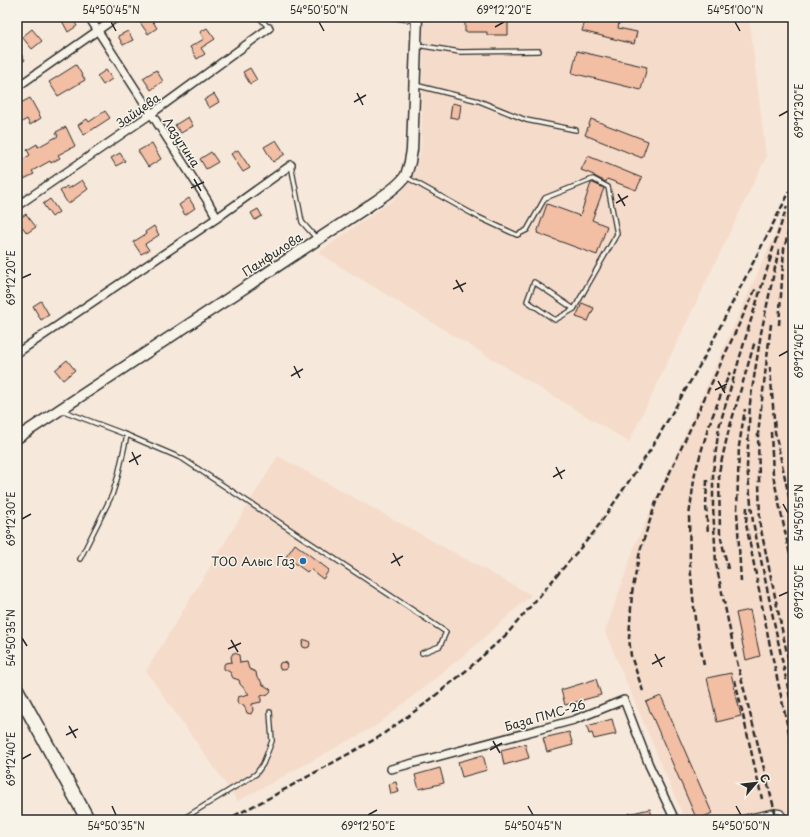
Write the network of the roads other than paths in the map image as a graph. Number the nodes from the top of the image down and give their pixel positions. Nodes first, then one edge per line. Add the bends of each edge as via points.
1 (89, 17) edge
2 (116, 17) edge
3 (259, 17) edge
4 (392, 17) edge
5 (417, 19) edge
6 (269, 28) joint
7 (98, 31) junction
8 (416, 45) junction
9 (539, 52) dead end
10 (414, 84) junction
11 (17, 87) edge
12 (151, 114) junction
13 (576, 130) dead end
14 (292, 165) joint
15 (405, 176) junction
16 (17, 206) edge
17 (217, 218) junction
18 (317, 240) junction
19 (574, 309) junction
20 (17, 353) edge
21 (60, 410) junction
22 (127, 434) junction
23 (17, 438) edge
24 (80, 559) dead end
25 (422, 653) dead end
26 (17, 690) edge
27 (270, 712) dead end
28 (391, 769) dead end
29 (88, 820) edge
30 (181, 820) edge
31 (675, 820) edge
32 (731, 820) edge
33 (787, 820) edge

1 - 7 street, Лазутина
2 - 7 street
3 - 6 lane
4 - 5 lane
5 - 8 street, Панфилова
6 - 12 street, Зайцева
7 - 11 street
7 - 12 street, Лазутина
8 - 9 lane via 460,52
8 - 10 street, Панфилова
10 - 13 lane via 479,101 526,120
10 - 15 street, Панфилова via 412,150
12 - 16 street, Зайцева
12 - 17 street, Лазутина
14 - 17 street
14 - 18 lane via 302,222
15 - 18 street, Панфилова via 390,191
15 - 19 lane via 478,217 517,234 527,230 545,198 593,179 608,187 617,234
17 - 20 street
18 - 21 street, Панфилова
19 - 19 lane via 556,320 527,301 534,282
21 - 22 lane
21 - 23 street, Панфилова
22 - 24 lane via 112,496
22 - 25 lane via 183,459 446,632 440,646
26 - 29 highway
27 - 30 lane via 272,742 256,774
28 - 31 street, База ПМС-26 via 574,720 624,700 649,765
32 - 33 lane via 775,811 781,812

